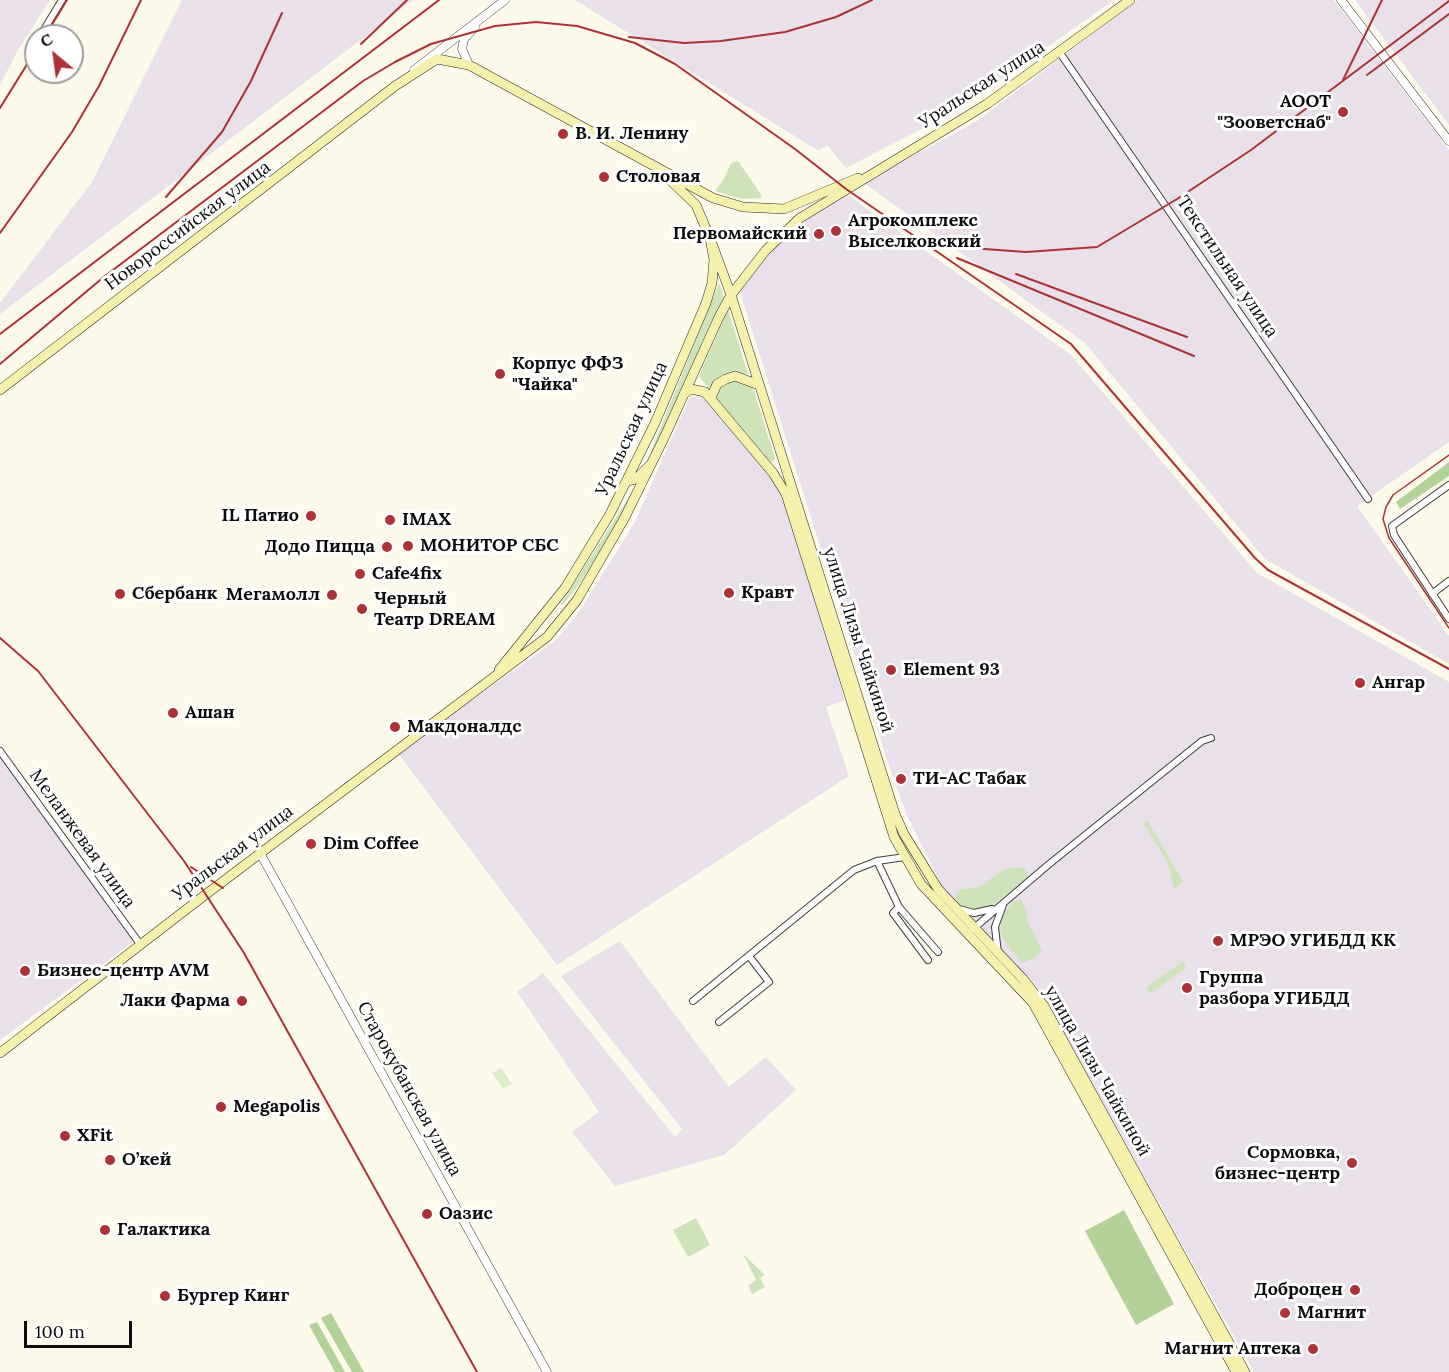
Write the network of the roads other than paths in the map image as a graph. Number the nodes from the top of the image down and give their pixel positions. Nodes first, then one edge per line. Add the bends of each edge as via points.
1 (62, 0) edge
2 (505, 0) edge
3 (1129, 0) edge
4 (1341, 0) edge
5 (491, 10) junction
6 (47, 24) edge
7 (1059, 53) junction
8 (469, 65) junction
9 (395, 86) junction
10 (1449, 141) edge
11 (916, 146) junction
12 (661, 172) junction
13 (774, 210) junction
14 (787, 228) junction
15 (710, 238) junction
16 (731, 295) junction
17 (759, 385) junction
18 (0, 390) edge
19 (684, 394) junction
20 (711, 398) junction
21 (651, 464) junction
22 (628, 482) junction
23 (1449, 485) edge
24 (792, 499) junction
25 (1368, 500) dead end
26 (1449, 581) edge
27 (1432, 594) junction
28 (572, 607) junction
29 (545, 615) junction
30 (1449, 619) edge
31 (488, 684) junction
32 (1211, 738) dead end
33 (0, 751) edge
34 (260, 853) junction
35 (905, 857) junction
36 (877, 861) junction
37 (947, 901) junction
38 (1005, 901) junction
39 (899, 907) junction
40 (970, 931) junction
41 (140, 944) junction
42 (938, 952) dead end
43 (999, 953) junction
44 (749, 956) junction
45 (928, 960) dead end
46 (693, 1001) dead end
47 (719, 1022) dead end
48 (0, 1053) edge
49 (1164, 1230) junction
50 (547, 1372) edge
51 (1236, 1372) edge
52 (1245, 1372) edge

1 - 6 street
2 - 5 street, Новороссийская улица
3 - 7 main road, Уральская улица
4 - 10 street
5 - 8 street via 464,39 462,49
5 - 9 street, Новороссийская улица
7 - 11 main road, Уральская улица
7 - 25 street, Текстильная улица
8 - 9 main road, Новороссийская улица via 437,59
8 - 12 main road, Новороссийская улица
9 - 18 main road, Новороссийская улица
11 - 13 main road, Уральская улица via 864,177 794,206
11 - 14 main road, Уральская улица
12 - 13 main road, Новороссийская улица via 713,198 743,207
12 - 15 main road, Уральская улица via 696,205
13 - 14 main road via 783,214
14 - 16 main road, Уральская улица
15 - 16 main road
15 - 22 main road, Уральская улица via 714,260 706,303
16 - 17 main road
16 - 19 main road, Уральская улица
17 - 20 main road via 735,376 717,384
17 - 24 main road
19 - 20 main road via 699,389
19 - 21 main road, Уральская улица
20 - 24 main road
21 - 22 main road
21 - 28 main road, Уральская улица
22 - 29 main road, Уральская улица via 566,588
23 - 27 street via 1392,526 1394,536
24 - 35 main road, улица Лизы Чайкиной via 883,809
24 - 37 main road, улица Лизы Чайкиной via 895,814 925,872
26 - 27 street
27 - 30 street
28 - 29 main road
28 - 31 main road, Уральская улица via 547,637
29 - 31 main road, Уральская улица
31 - 34 main road, Уральская улица
32 - 38 street via 1202,741
33 - 41 street, Меланжевая улица
34 - 41 main road, Уральская улица
34 - 50 street, Старокубанская улица
35 - 36 street
35 - 40 main road, улица Лизы Чайкиной via 921,884
36 - 39 street
36 - 44 street via 854,870
37 - 38 street via 962,912 974,914
37 - 40 main road, улица Лизы Чайкиной
38 - 40 street
38 - 43 street via 995,927
39 - 42 street
39 - 45 street via 894,913
40 - 43 main road, улица Лизы Чайкиной
40 - 49 main road, улица Лизы Чайкиной via 1033,1003
41 - 48 main road, Уральская улица
43 - 49 main road, улица Лизы Чайкиной via 1044,1005
44 - 46 street
44 - 47 street via 769,982
49 - 51 main road, улица Лизы Чайкиной
49 - 52 main road, улица Лизы Чайкиной

